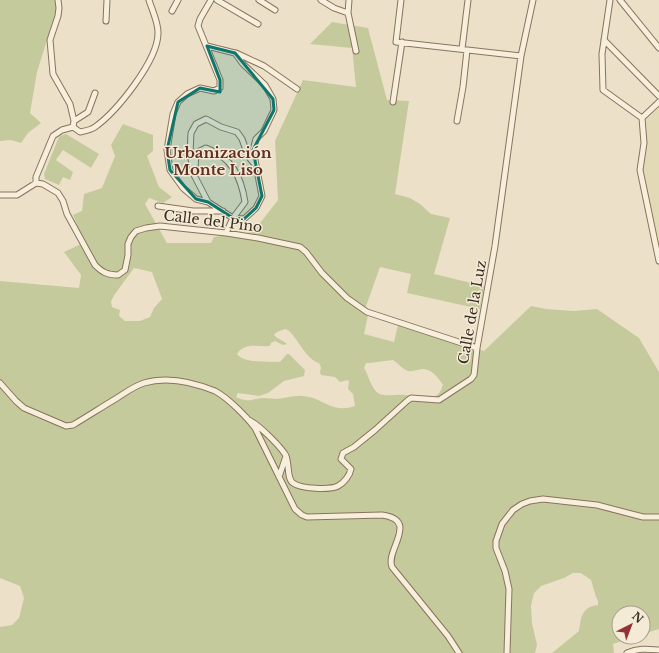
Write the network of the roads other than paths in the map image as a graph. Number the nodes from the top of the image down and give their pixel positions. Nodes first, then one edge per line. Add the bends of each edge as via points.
1 (58, 0) edge
2 (107, 0) edge
3 (149, 0) edge
4 (178, 0) edge
5 (211, 0) edge
6 (216, 0) edge
7 (259, 0) edge
8 (321, 0) edge
9 (349, 0) edge
10 (401, 0) edge
11 (468, 0) edge
12 (533, 0) edge
13 (610, 0) edge
14 (620, 0) edge
15 (276, 10) dead end
16 (172, 12) dead end
17 (348, 13) junction
18 (106, 21) dead end
19 (258, 24) dead end
20 (604, 40) junction
21 (402, 42) junction
22 (207, 46) junction
23 (659, 48) edge
24 (464, 50) junction
25 (356, 51) dead end
26 (235, 53) junction
27 (521, 56) junction
28 (297, 90) dead end
29 (95, 93) dead end
30 (659, 96) edge
31 (393, 102) dead end
32 (659, 102) edge
33 (642, 118) junction
34 (74, 121) junction
35 (457, 121) dead end
36 (73, 127) junction
37 (257, 167) junction
38 (194, 175) junction
39 (36, 183) junction
40 (0, 195) edge
41 (208, 202) junction
42 (158, 206) dead end
43 (223, 211) junction
44 (234, 218) junction
45 (226, 233) junction
46 (659, 261) edge
47 (477, 348) junction
48 (0, 382) edge
49 (250, 420) junction
50 (286, 455) junction
51 (279, 477) junction
52 (659, 517) edge
53 (659, 650) edge
54 (636, 651) edge
55 (459, 653) edge
56 (507, 653) edge
57 (627, 653) edge

1 - 34 street via 58,16 50,40 53,74 70,104
2 - 18 street
3 - 36 street via 158,32 157,42 144,72 118,106 94,128 80,132
4 - 16 street
5 - 22 street via 198,26
6 - 19 street
7 - 15 street
8 - 17 street
9 - 17 street
10 - 21 street via 396,42
11 - 24 street
12 - 27 street, Calle de la Luz
13 - 20 street
14 - 23 street
17 - 25 street
20 - 30 street
20 - 33 street via 603,90
21 - 24 street
21 - 31 street
22 - 26 street
22 - 41 street via 220,80 220,88 214,91 200,88 178,102 173,114 167,150 170,170 183,188 196,199
24 - 27 street
24 - 35 street
26 - 28 street via 264,66
26 - 37 street via 265,85 273,99 274,110 264,130 256,139 253,150
27 - 47 street, Calle de la Luz via 495,246
29 - 34 street via 88,112
32 - 33 street
33 - 46 street via 644,143 640,170
34 - 36 street
36 - 39 street via 53,136 36,177
37 - 38 street via 248,156 237,132 206,119 196,124 191,133 190,153
37 - 44 street via 262,196 256,208 244,219
38 - 41 street
38 - 44 street via 196,153 206,148 216,151 230,161 242,185 245,202
39 - 40 street via 17,195
39 - 45 street, Calle del Pino via 58,193 95,265 109,275 118,275 125,270 131,237 146,228 160,226
41 - 43 street
42 - 43 street via 193,211
43 - 44 street
44 - 45 street
45 - 47 street, Calle del Pino via 300,247 347,298 367,312
47 - 50 street, Calle de la Luz via 474,375 471,380 439,400 411,398 354,447 343,453 341,459 352,469 339,485 310,488 293,483 290,480
48 - 49 street via 24,408 66,426 73,425 142,384 169,379 214,391
49 - 50 street
49 - 51 street
50 - 51 street
51 - 55 street via 295,509 302,515 317,518 382,515 397,521 399,534 391,559 392,567
52 - 56 street via 643,517 597,504 544,499 530,501 513,510 502,524 496,541 509,589
53 - 54 street
54 - 57 street

